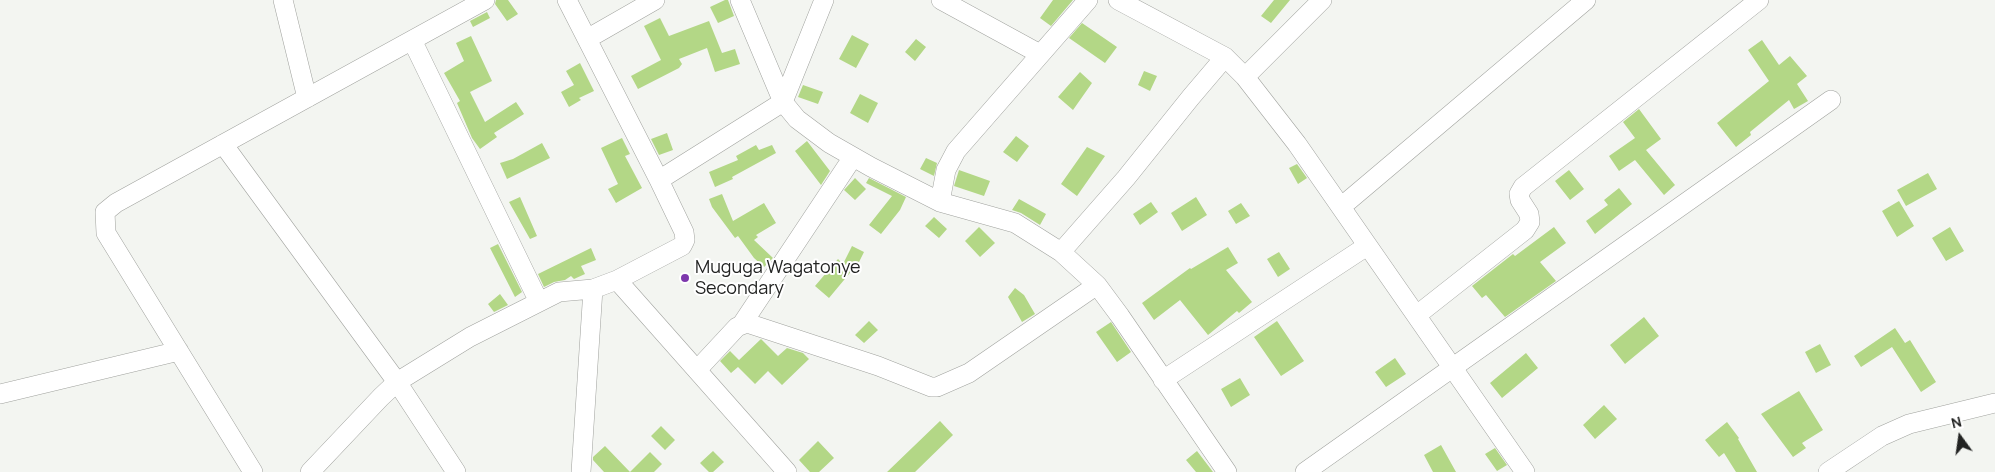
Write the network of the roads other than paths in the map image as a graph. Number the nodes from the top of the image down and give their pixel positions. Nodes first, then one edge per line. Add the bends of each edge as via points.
1 (283, 0) edge
2 (485, 0) edge
3 (567, 0) edge
4 (655, 0) edge
5 (740, 0) edge
6 (824, 0) edge
7 (941, 0) edge
8 (1088, 0) edge
9 (1118, 0) edge
10 (1322, 0) edge
11 (1586, 0) edge
12 (1759, 0) edge
13 (587, 39) junction
14 (412, 40) junction
15 (1040, 54) junction
16 (1226, 58) junction
17 (1245, 76) junction
18 (307, 98) junction
19 (1831, 100) dead end
20 (783, 102) junction
21 (223, 144) junction
22 (854, 158) junction
23 (659, 180) junction
24 (940, 202) junction
25 (1341, 207) junction
26 (1367, 246) junction
27 (1061, 252) junction
28 (617, 280) junction
29 (1096, 285) junction
30 (593, 288) junction
31 (539, 302) junction
32 (1417, 315) junction
33 (742, 324) junction
34 (179, 351) junction
35 (1453, 367) junction
36 (697, 370) junction
37 (1163, 380) junction
38 (397, 382) junction
39 (0, 394) edge
40 (1995, 403) edge
41 (253, 472) edge
42 (310, 472) edge
43 (456, 472) edge
44 (581, 472) edge
45 (787, 472) edge
46 (1227, 472) edge
47 (1305, 472) edge
48 (1525, 472) edge
49 (1828, 472) edge

1 - 18 street
2 - 14 street
3 - 13 street
4 - 13 street
5 - 20 street
6 - 20 street
7 - 15 street
8 - 15 street
9 - 16 street
10 - 17 street
11 - 25 street
12 - 32 street via 1523,187 1520,200 1530,222 1525,230
13 - 23 street
14 - 18 street
14 - 31 street
15 - 24 street via 956,152 946,170
16 - 17 street
16 - 27 street
17 - 25 street
18 - 21 street
19 - 35 street
20 - 22 street via 797,119
20 - 23 street
21 - 34 street via 105,212 106,233
21 - 38 street
22 - 24 street
22 - 33 street
23 - 28 street via 685,240 682,246
24 - 27 street via 1015,223
25 - 26 street
26 - 32 street
26 - 37 street
27 - 29 street
28 - 30 street
28 - 36 street
29 - 33 street via 969,373 931,387 754,323
29 - 37 street
30 - 31 street via 559,292
30 - 44 street
31 - 38 street via 470,337
32 - 35 street
33 - 36 street
34 - 39 street
34 - 41 street
35 - 47 street
35 - 48 street
36 - 45 street
37 - 46 street
38 - 42 street
38 - 43 street
40 - 49 street via 1909,424 1882,436

